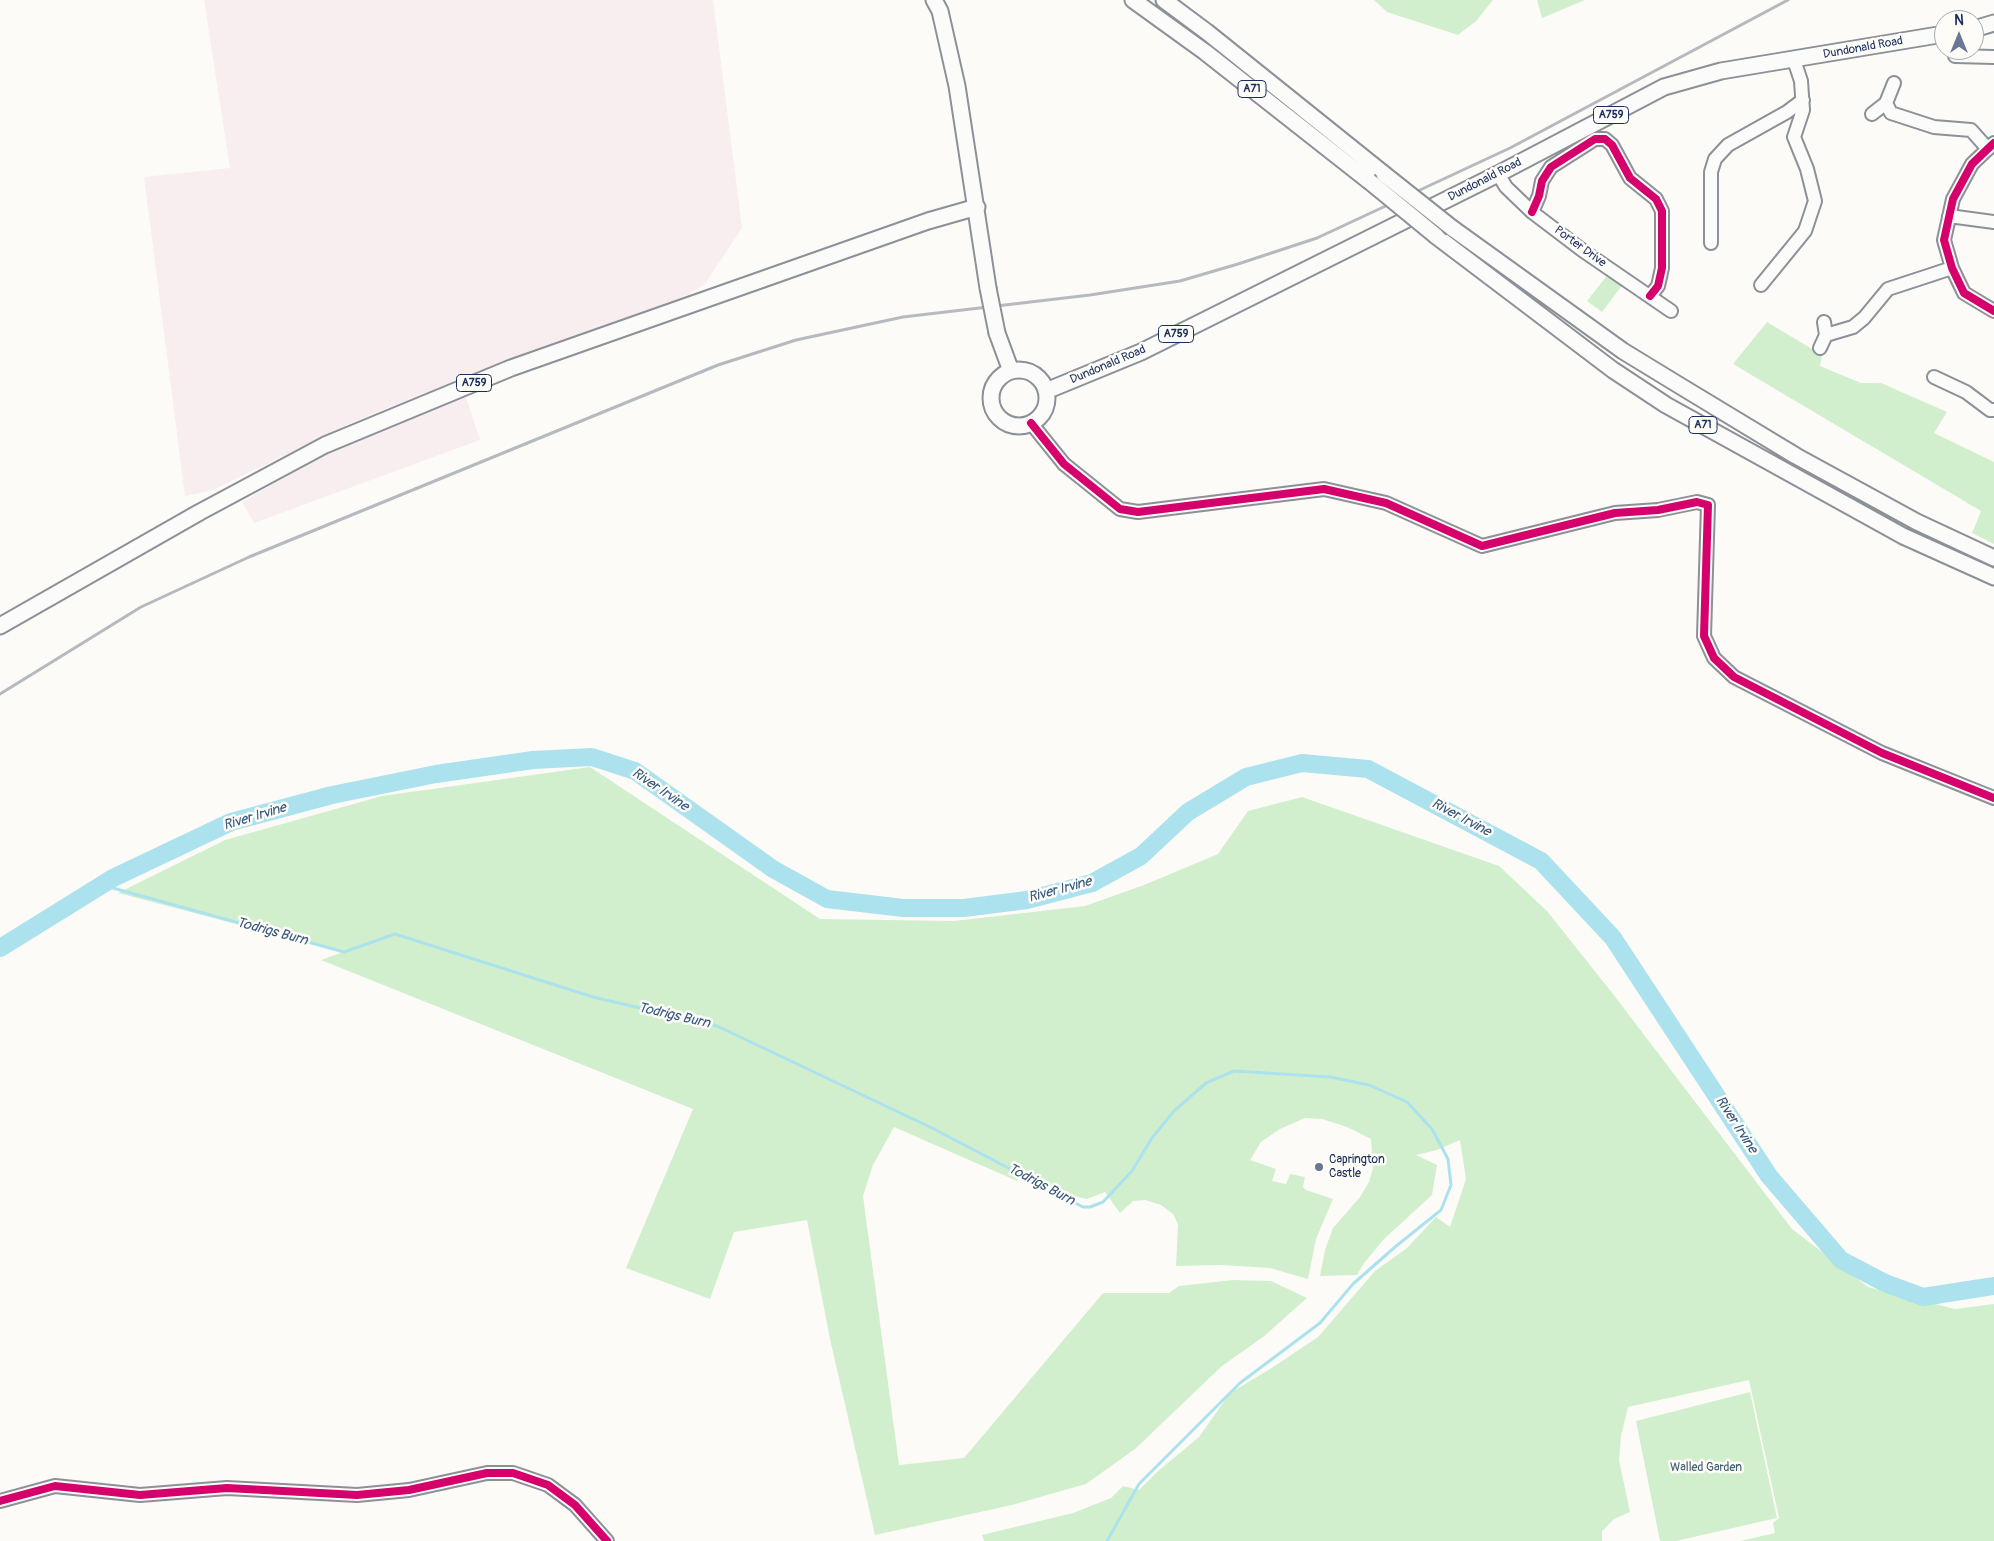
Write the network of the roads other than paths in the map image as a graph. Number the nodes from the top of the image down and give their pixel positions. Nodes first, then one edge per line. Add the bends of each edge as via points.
1 (1133, 0) edge
2 (1164, 0) edge
3 (939, 4) edge
4 (1934, 36) edge
5 (1794, 60) junction
6 (1894, 83) dead end
7 (1803, 100) junction
8 (1886, 103) junction
9 (1872, 114) dead end
10 (1991, 146) edge
11 (1498, 174) junction
12 (977, 207) junction
13 (1532, 212) junction
14 (1949, 216) junction
15 (1994, 222) edge
16 (1711, 243) dead end
17 (1952, 268) junction
18 (1761, 285) dead end
19 (1650, 296) junction
20 (1671, 311) dead end
21 (1994, 311) edge
22 (1820, 348) dead end
23 (1011, 371) junction
24 (1934, 377) dead end
25 (1046, 391) junction
26 (1994, 410) edge
27 (1031, 423) junction
28 (1994, 558) edge
29 (1994, 577) edge
30 (0, 626) edge
31 (1994, 798) edge
32 (0, 1501) edge
33 (607, 1541) edge

1 - 29 main road, A71, bridge via 1205,52 1436,236 1613,370 1666,404 1903,536
2 - 28 main road, A71, bridge via 1452,228 1623,351 1796,456 1917,522
3 - 12 main road via 957,86
4 - 5 main road, Dundonald Road / A759
5 - 7 street
5 - 11 main road, Dundonald Road / A759 via 1721,71 1664,87
6 - 8 street
7 - 16 street via 1728,145 1715,159 1711,172
7 - 18 street via 1794,137 1815,200 1805,231
8 - 9 street
8 - 10 street via 1891,113 1934,127 1971,130
10 - 14 street via 1972,164 1953,198
11 - 13 street, Porter Drive via 1506,187
11 - 25 main road, Dundonald Road / A759 via 1141,352
12 - 23 main road, bridge via 997,333
12 - 30 main road, A759 via 928,221 511,368 325,445
13 - 19 street, Porter Drive
13 - 19 street via 1550,167 1595,139 1606,139 1630,178 1656,199 1662,211 1662,268 1658,286
14 - 15 street
14 - 17 street via 1944,240
17 - 21 street via 1964,293
17 - 22 street via 1888,289 1853,327 1825,328
19 - 20 street, Porter Drive
23 - 25 main road via 1032,373
23 - 27 main road via 997,381 992,391 994,411 1010,424
24 - 26 street
25 - 27 main road via 1044,410
27 - 31 street via 1064,464 1120,509 1138,512 1324,489 1386,503 1482,546 1615,514 1697,502 1708,505 1704,636 1714,658 1734,676 1882,753
32 - 33 street via 55,1486 140,1495 227,1488 357,1496 409,1490 487,1473 512,1473 548,1485 575,1505

